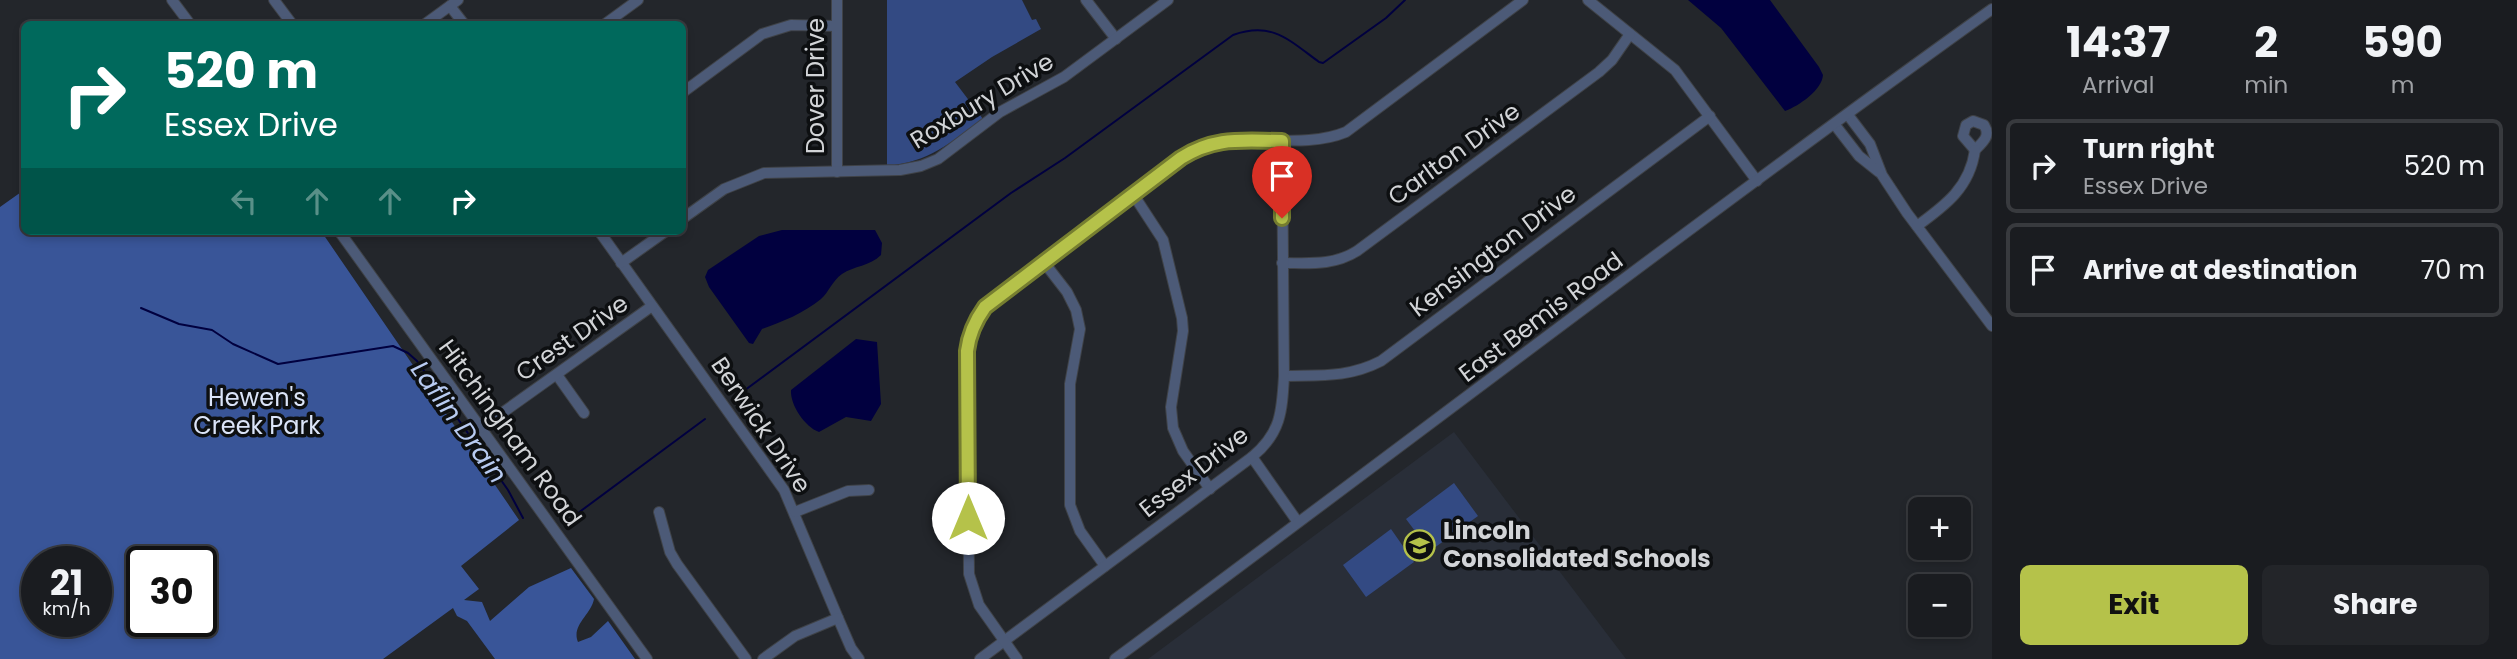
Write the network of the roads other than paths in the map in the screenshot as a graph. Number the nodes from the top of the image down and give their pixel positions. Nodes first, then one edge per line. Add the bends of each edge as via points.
1 (172, 0) edge
2 (274, 0) edge
3 (638, 0) edge
4 (837, 0) edge
5 (1086, 0) edge
6 (1168, 0) edge
7 (1523, 0) edge
8 (1588, 0) edge
9 (454, 3) edge
10 (1992, 9) edge
11 (188, 21) edge
12 (290, 21) edge
13 (429, 21) edge
14 (463, 21) edge
15 (609, 21) edge
16 (837, 26) junction
17 (1630, 34) junction
18 (1116, 39) junction
19 (686, 90) edge
20 (1848, 115) junction
21 (1710, 116) junction
22 (1835, 125) junction
23 (1282, 141) junction
24 (1975, 150) dead end
25 (837, 172) junction
26 (1882, 174) junction
27 (1758, 181) junction
28 (1133, 194) junction
29 (686, 216) edge
30 (1917, 226) junction
31 (342, 235) edge
32 (602, 235) edge
33 (660, 235) edge
34 (1043, 261) junction
35 (621, 263) junction
36 (1282, 263) junction
37 (652, 306) junction
38 (1992, 326) edge
39 (557, 375) junction
40 (1284, 376) junction
41 (584, 413) dead end
42 (481, 428) junction
43 (1252, 457) junction
44 (869, 489) dead end
45 (1210, 489) junction
46 (659, 512) dead end
47 (795, 512) junction
48 (1297, 521) junction
49 (1105, 566) junction
50 (838, 618) junction
51 (1003, 641) junction
52 (1119, 658) edge
53 (647, 659) edge
54 (746, 659) edge
55 (763, 659) edge
56 (859, 659) edge
57 (980, 659) edge
58 (1017, 659) edge

1 - 11 street
2 - 12 street
3 - 15 street
4 - 16 street, Dover Drive
5 - 18 street
6 - 18 street, Roxbury Drive
7 - 23 street via 1354,128 1322,139
8 - 17 street
9 - 13 street
9 - 14 street
10 - 20 street, East Bemis Road
16 - 19 street via 790,25 772,30
16 - 25 street, Dover Drive
17 - 21 street via 1675,70
17 - 36 street, Carlton Drive via 1599,72 1357,251 1320,264
18 - 25 street, Roxbury Drive via 1064,77 1000,112 938,159 900,170
20 - 22 street, East Bemis Road
20 - 26 street via 1870,144
21 - 27 street
21 - 40 street, Kensington Drive via 1381,361 1347,375
22 - 26 street via 1859,156
22 - 27 street, East Bemis Road
23 - 28 street via 1206,144
23 - 36 street, Essex Drive
24 - 30 street via 1960,191
25 - 29 street, Roxbury Drive via 764,173 724,189
26 - 30 street
27 - 48 street, East Bemis Road
28 - 34 street
28 - 45 street via 1163,240 1182,318 1171,407 1173,428
30 - 38 street
31 - 42 street, Hitchingham Road
32 - 35 street, Berwick Drive
33 - 35 street
34 - 49 street via 1067,292 1080,329 1070,384 1070,505 1080,531
34 - 51 street via 985,307 969,337 968,574 979,605
35 - 37 street, Berwick Drive
36 - 40 street, Essex Drive
37 - 39 street, Crest Drive
37 - 47 street, Berwick Drive via 784,490
39 - 41 street
39 - 42 street, Crest Drive
40 - 43 street, Essex Drive via 1278,423 1265,446
42 - 53 street, Hitchingham Road
43 - 45 street, Essex Drive
43 - 48 street
44 - 47 street via 848,491
45 - 49 street, Essex Drive
46 - 54 street via 677,564
47 - 50 street, Berwick Drive
48 - 52 street, East Bemis Road
49 - 51 street, Essex Drive
50 - 55 street via 795,636
50 - 56 street, Berwick Drive
51 - 57 street
51 - 58 street

